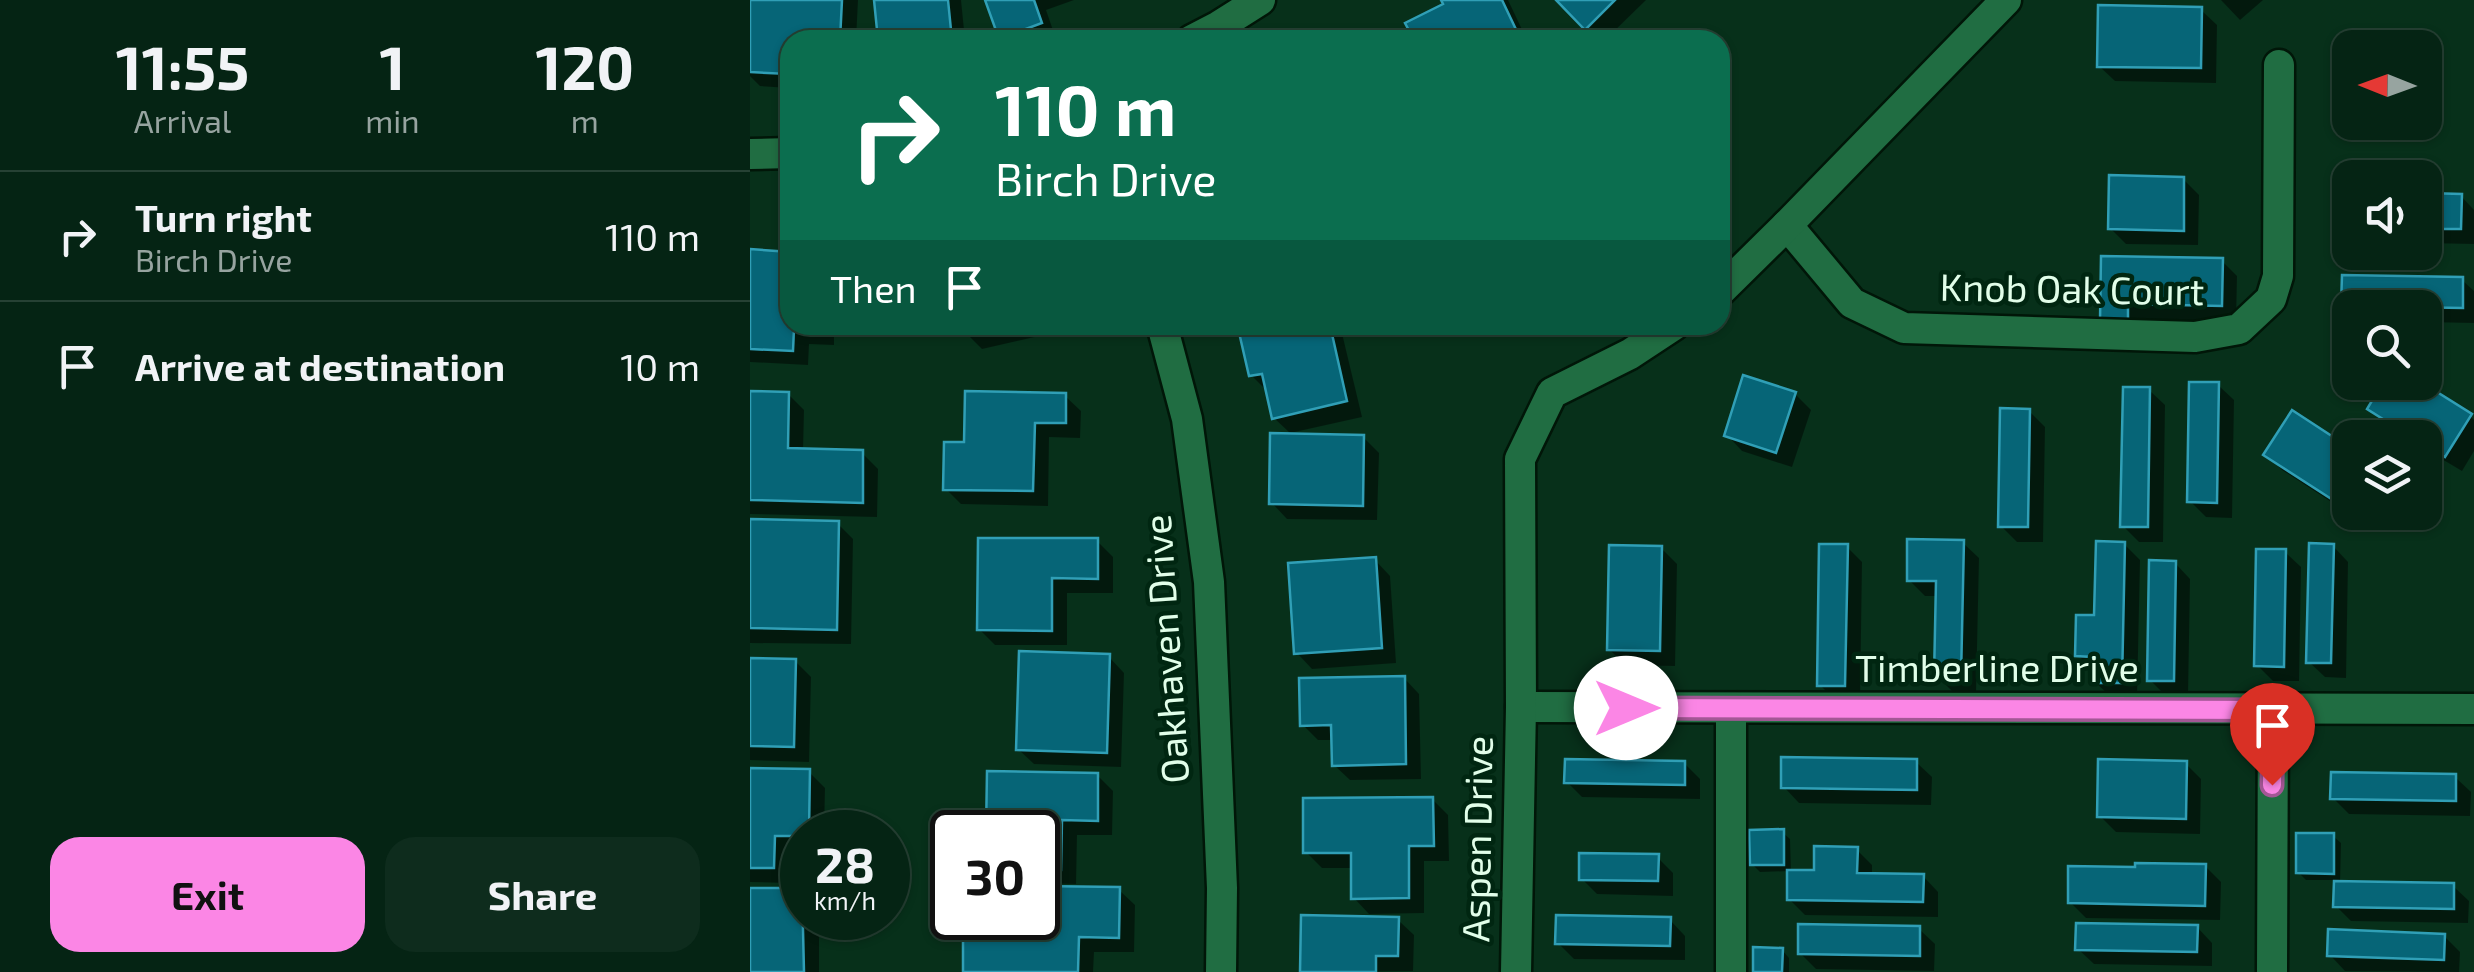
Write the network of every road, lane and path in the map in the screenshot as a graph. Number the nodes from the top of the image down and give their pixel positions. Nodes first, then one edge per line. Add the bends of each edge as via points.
1 (1260, 0) edge
2 (2006, 0) edge
3 (1211, 30) edge
4 (2279, 66) dead end
5 (780, 153) edge
6 (750, 154) edge
7 (1788, 226) junction
8 (1730, 281) edge
9 (1165, 335) edge
10 (1659, 335) edge
11 (1521, 707) junction
12 (1731, 708) junction
13 (2474, 709) edge
14 (2273, 710) junction
15 (1221, 972) edge
16 (1516, 972) edge
17 (1730, 972) edge
18 (2272, 972) edge

1 - 3 street
2 - 7 street
4 - 7 street, Knob Oak Court via 2278,276 2271,299 2239,329 2195,337 1904,328 1852,303
5 - 6 street
7 - 8 street
9 - 15 street, Oakhaven Drive via 1187,419 1208,582
10 - 11 street, Aspen Drive via 1552,393 1520,459
11 - 12 street, Timberline Drive
11 - 16 street, Aspen Drive
12 - 14 street, Timberline Drive
12 - 17 street
13 - 14 street, Timberline Drive
14 - 18 street

